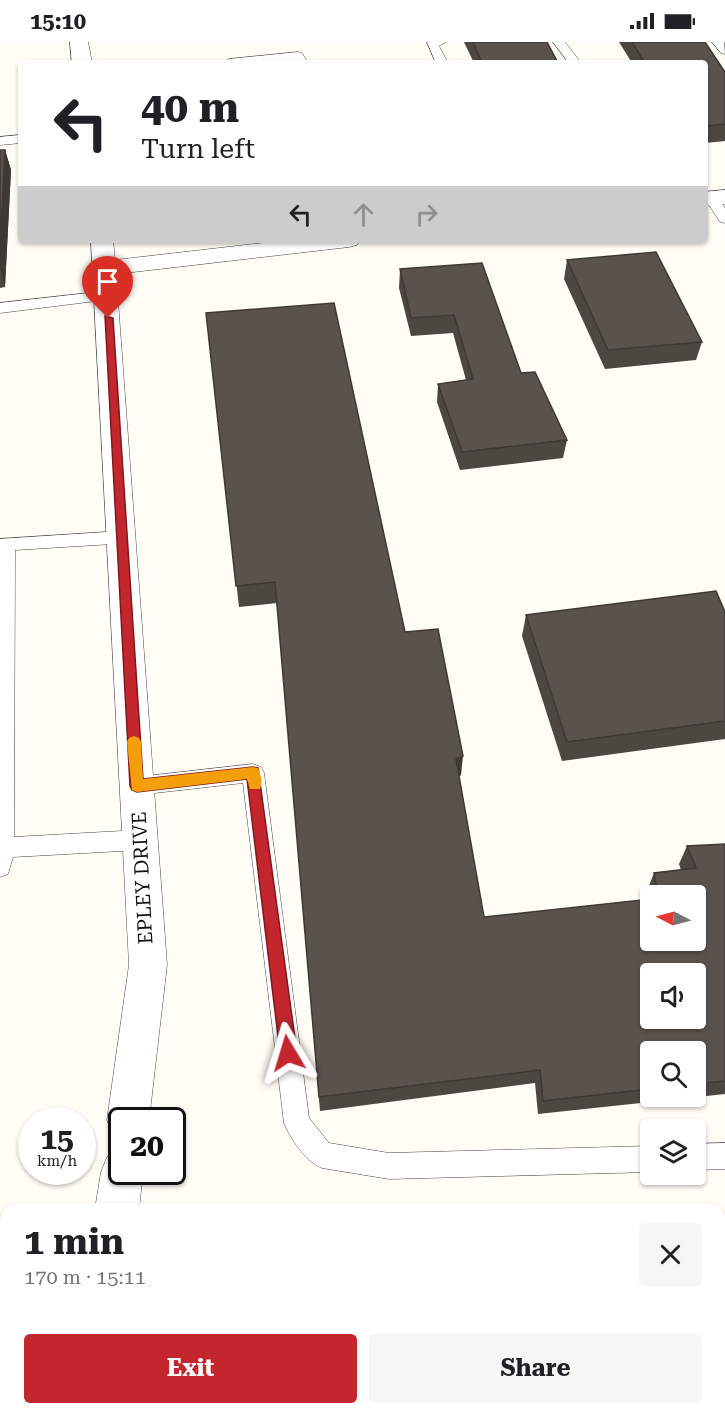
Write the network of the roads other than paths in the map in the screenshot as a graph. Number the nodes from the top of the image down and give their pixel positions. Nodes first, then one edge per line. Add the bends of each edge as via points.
1 (80, 42) edge
2 (440, 42) edge
3 (559, 42) edge
4 (718, 42) edge
5 (725, 50) edge
6 (82, 60) edge
7 (259, 60) edge
8 (300, 60) edge
9 (440, 60) edge
10 (573, 60) edge
11 (18, 139) edge
12 (0, 141) edge
13 (714, 198) edge
14 (725, 219) edge
15 (300, 243) edge
16 (267, 245) edge
17 (105, 268) edge
18 (0, 308) edge
19 (122, 538) junction
20 (3, 544) edge
21 (137, 786) junction
22 (140, 840) junction
23 (1, 854) edge
24 (130, 1107) edge
25 (725, 1156) edge
26 (706, 1157) edge
27 (640, 1159) edge
28 (120, 1185) edge
29 (118, 1203) edge

1 - 6 street
2 - 9 lane via 432,43
3 - 10 lane
4 - 5 lane
7 - 8 lane via 298,56
11 - 12 lane
13 - 14 lane
15 - 16 street
16 - 17 street
17 - 18 lane
17 - 19 street, EPLEY DRIVE
19 - 20 lane
19 - 21 street, EPLEY DRIVE
20 - 23 lane
21 - 22 street, EPLEY DRIVE
21 - 27 lane via 253,772 297,1123 322,1155 389,1166
22 - 23 lane
22 - 24 street, EPLEY DRIVE via 148,965
25 - 26 lane
28 - 29 street

